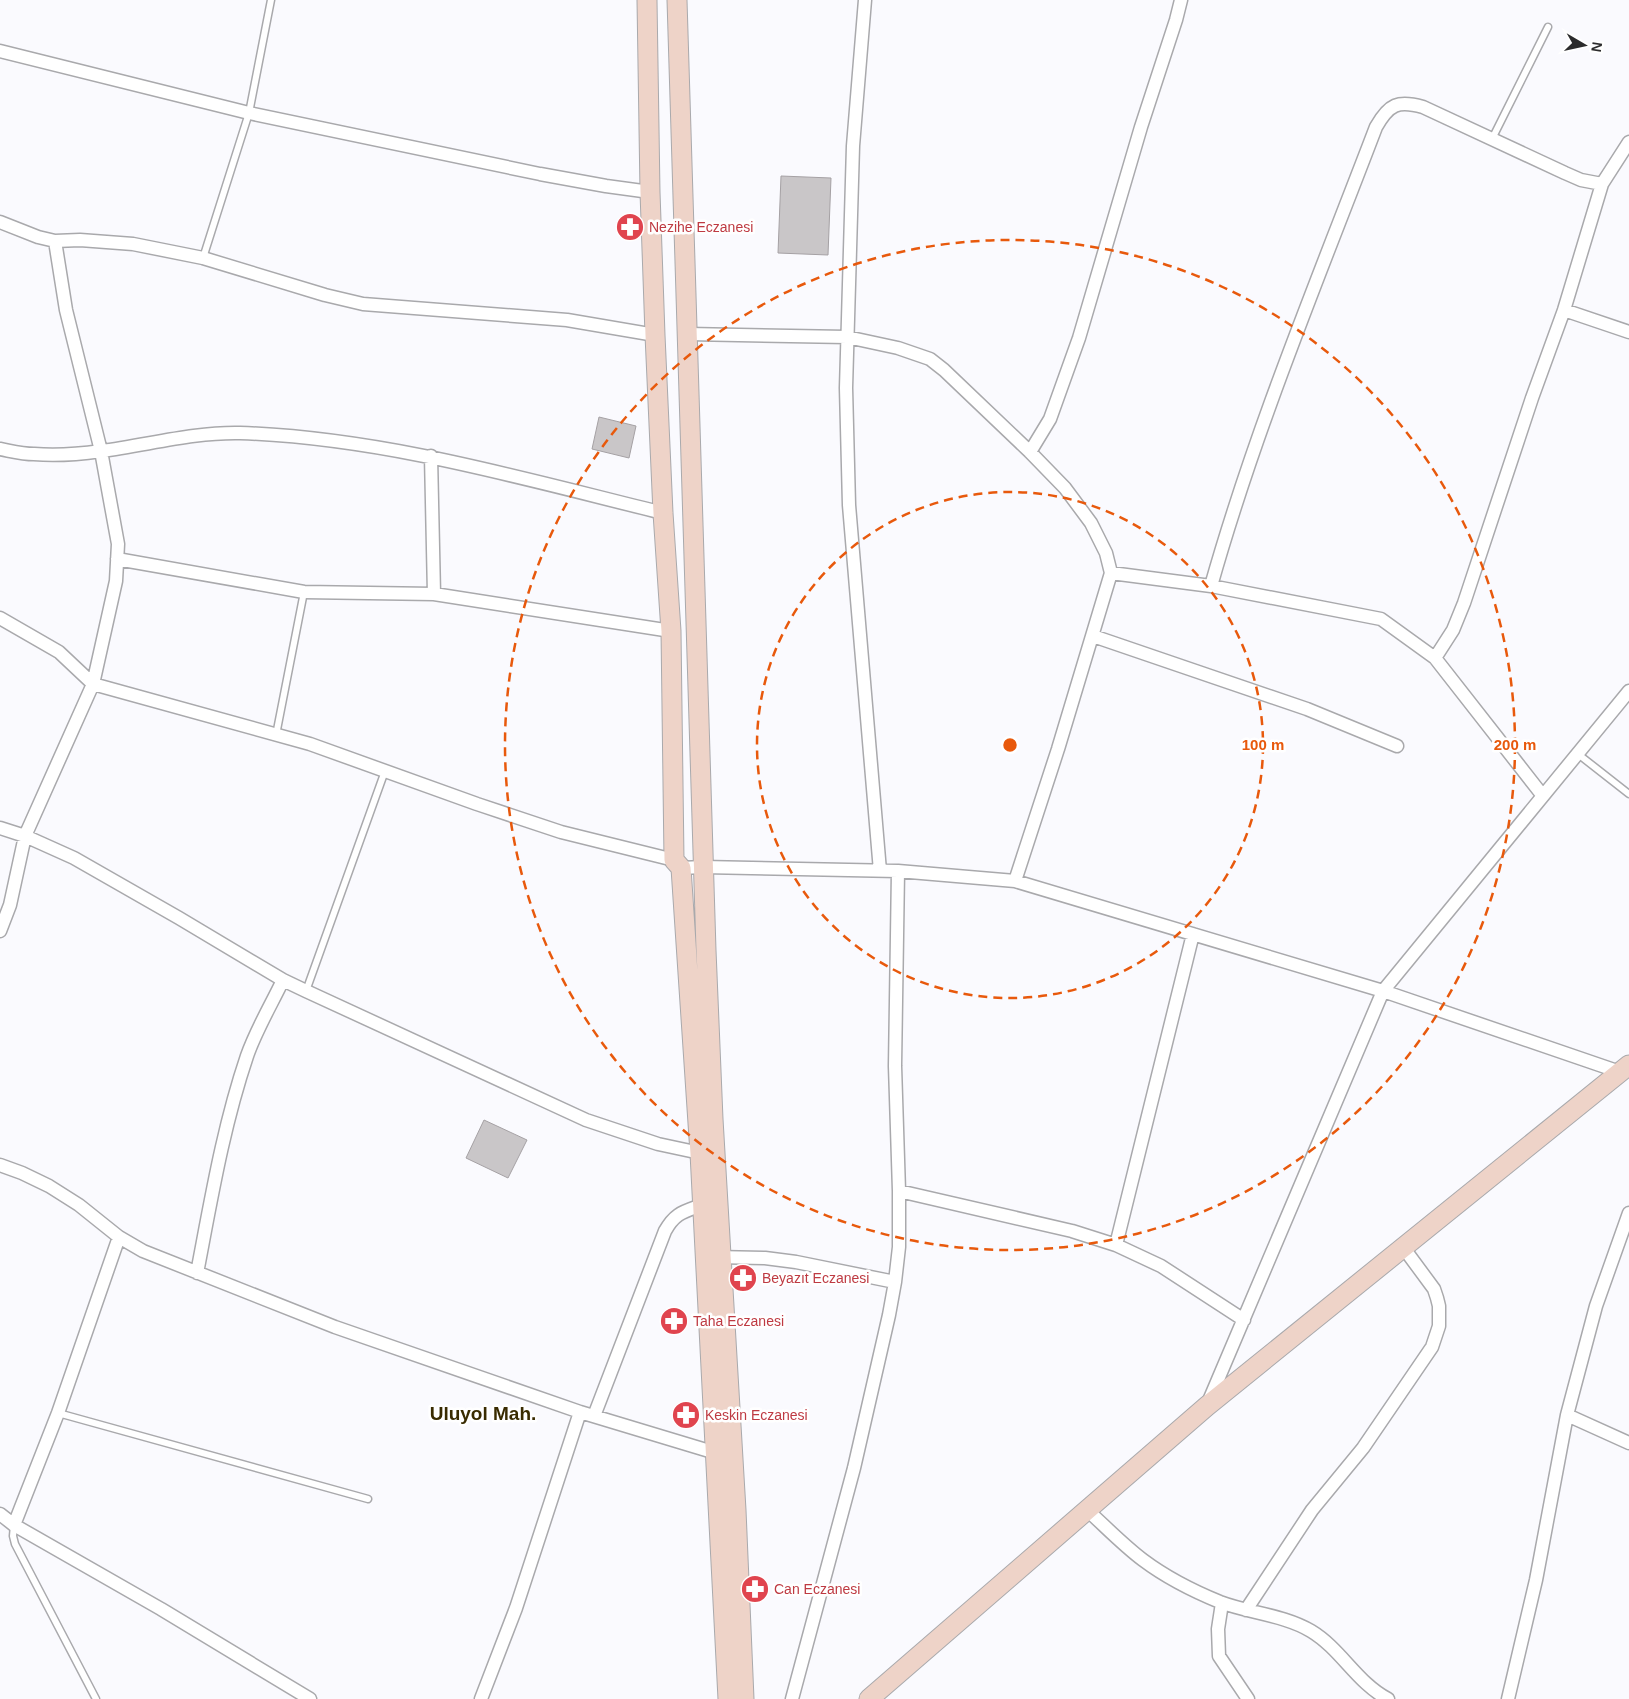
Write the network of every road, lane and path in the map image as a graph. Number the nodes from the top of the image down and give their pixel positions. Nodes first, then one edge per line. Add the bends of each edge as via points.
1 (271, 0) edge
2 (647, 0) edge
3 (677, 0) edge
4 (865, 0) edge
5 (1181, 0) edge
6 (1548, 27) dead end
7 (0, 51) edge
8 (249, 113) junction
9 (1492, 139) junction
10 (1629, 142) edge
11 (1602, 184) junction
12 (650, 192) junction
13 (0, 222) edge
14 (55, 241) junction
15 (203, 258) junction
16 (1564, 310) junction
17 (1629, 332) edge
18 (688, 334) junction
19 (654, 335) junction
20 (847, 337) junction
21 (0, 448) edge
22 (101, 452) junction
23 (1030, 452) junction
24 (431, 456) junction
25 (663, 513) junction
26 (117, 559) junction
27 (1111, 573) junction
28 (1211, 586) junction
29 (304, 592) junction
30 (434, 594) junction
31 (0, 618) edge
32 (671, 631) junction
33 (1093, 636) junction
34 (1435, 658) junction
35 (93, 684) junction
36 (1629, 691) edge
37 (276, 735) junction
38 (1398, 746) dead end
39 (1578, 754) junction
40 (385, 771) junction
41 (1629, 794) edge
42 (1543, 796) junction
43 (0, 828) edge
44 (25, 836) junction
45 (678, 864) junction
46 (703, 867) junction
47 (880, 871) junction
48 (898, 871) junction
49 (1015, 881) junction
50 (0, 931) edge
51 (1193, 934) junction
52 (283, 980) junction
53 (306, 991) junction
54 (1383, 991) junction
55 (1624, 1068) edge
56 (700, 1153) junction
57 (0, 1165) edge
58 (899, 1191) junction
59 (702, 1205) junction
60 (1629, 1213) edge
61 (119, 1237) junction
62 (1116, 1245) junction
63 (1403, 1247) junction
64 (713, 1257) junction
65 (198, 1272) junction
66 (895, 1282) junction
67 (1244, 1320) junction
68 (1207, 1406) junction
69 (580, 1412) junction
70 (58, 1413) junction
71 (1567, 1414) junction
72 (594, 1416) junction
73 (1629, 1443) edge
74 (716, 1453) junction
75 (368, 1500) dead end
76 (1086, 1509) junction
77 (0, 1514) edge
78 (14, 1525) junction
79 (1222, 1603) junction
80 (1246, 1610) junction
81 (96, 1699) edge
82 (310, 1699) edge
83 (481, 1699) edge
84 (728, 1699) edge
85 (744, 1699) edge
86 (792, 1699) edge
87 (869, 1699) edge
88 (1248, 1699) edge
89 (1388, 1699) edge
90 (1508, 1699) edge

1 - 8 lane
2 - 12 main road
3 - 18 main road
4 - 20 street via 853,146
5 - 23 street via 1079,338 1050,419
6 - 9 lane
7 - 8 street
8 - 12 street via 540,174
8 - 15 lane
9 - 11 street via 1582,180
9 - 28 street via 1410,103 1397,104 1384,113 1264,420
10 - 11 street
11 - 16 street
12 - 19 main road
13 - 14 street
14 - 15 street via 133,244
14 - 22 street via 66,310
15 - 19 street via 363,304 567,320
16 - 17 street
16 - 34 street via 1464,603 1453,630
18 - 20 street
18 - 46 main road
19 - 25 main road
20 - 23 street via 930,359
20 - 47 street via 850,505
21 - 22 street via 33,454
22 - 24 street via 191,436 238,433 282,435
22 - 26 street via 118,544
23 - 27 street via 1065,488 1091,523 1106,553
24 - 25 street
24 - 30 street
25 - 32 main road
26 - 29 street
26 - 35 street via 116,582
27 - 28 street
27 - 33 street
28 - 34 street via 1381,619
29 - 30 street
29 - 37 lane
30 - 32 street
31 - 35 street via 59,652
32 - 45 main road
33 - 38 street via 1307,709
33 - 49 street
34 - 42 street
35 - 37 street
35 - 44 street
36 - 39 street
37 - 40 street
39 - 41 lane
39 - 42 street
40 - 45 street via 561,832
40 - 53 lane
42 - 54 street
43 - 44 street
44 - 50 street via 10,905
44 - 52 street via 74,858
45 - 46 street
45 - 56 main road
46 - 47 street
46 - 64 main road via 713,1119
47 - 48 street
48 - 49 street
48 - 58 street via 895,1066
49 - 51 street
51 - 54 street
51 - 62 street
52 - 53 street
52 - 65 street via 248,1054 234,1097
53 - 56 street via 586,1120 658,1144
54 - 55 street
54 - 67 street
55 - 63 main road
56 - 59 main road
57 - 61 street via 49,1186
58 - 62 street via 1072,1231
58 - 66 street
59 - 64 main road
59 - 72 street via 671,1220
60 - 71 street via 1596,1306
61 - 65 street via 143,1251
61 - 70 street
62 - 67 street via 1160,1266
63 - 68 main road
63 - 80 street via 1437,1298 1439,1326 1432,1347 1363,1448 1312,1510
64 - 66 street via 796,1262
64 - 74 main road
64 - 85 main road via 736,1510
65 - 69 street via 335,1327
66 - 86 street via 854,1468
67 - 68 street
68 - 76 main road
69 - 72 street
69 - 83 street via 516,1608
70 - 75 lane
70 - 78 street
71 - 73 street
71 - 90 street via 1536,1580
72 - 74 street
74 - 84 main road
76 - 79 street via 1143,1560 1187,1588
76 - 87 main road
77 - 78 street
78 - 81 lane via 15,1544
78 - 82 street
79 - 80 street
79 - 88 street via 1218,1629 1219,1656
80 - 89 street via 1312,1632 1368,1685

